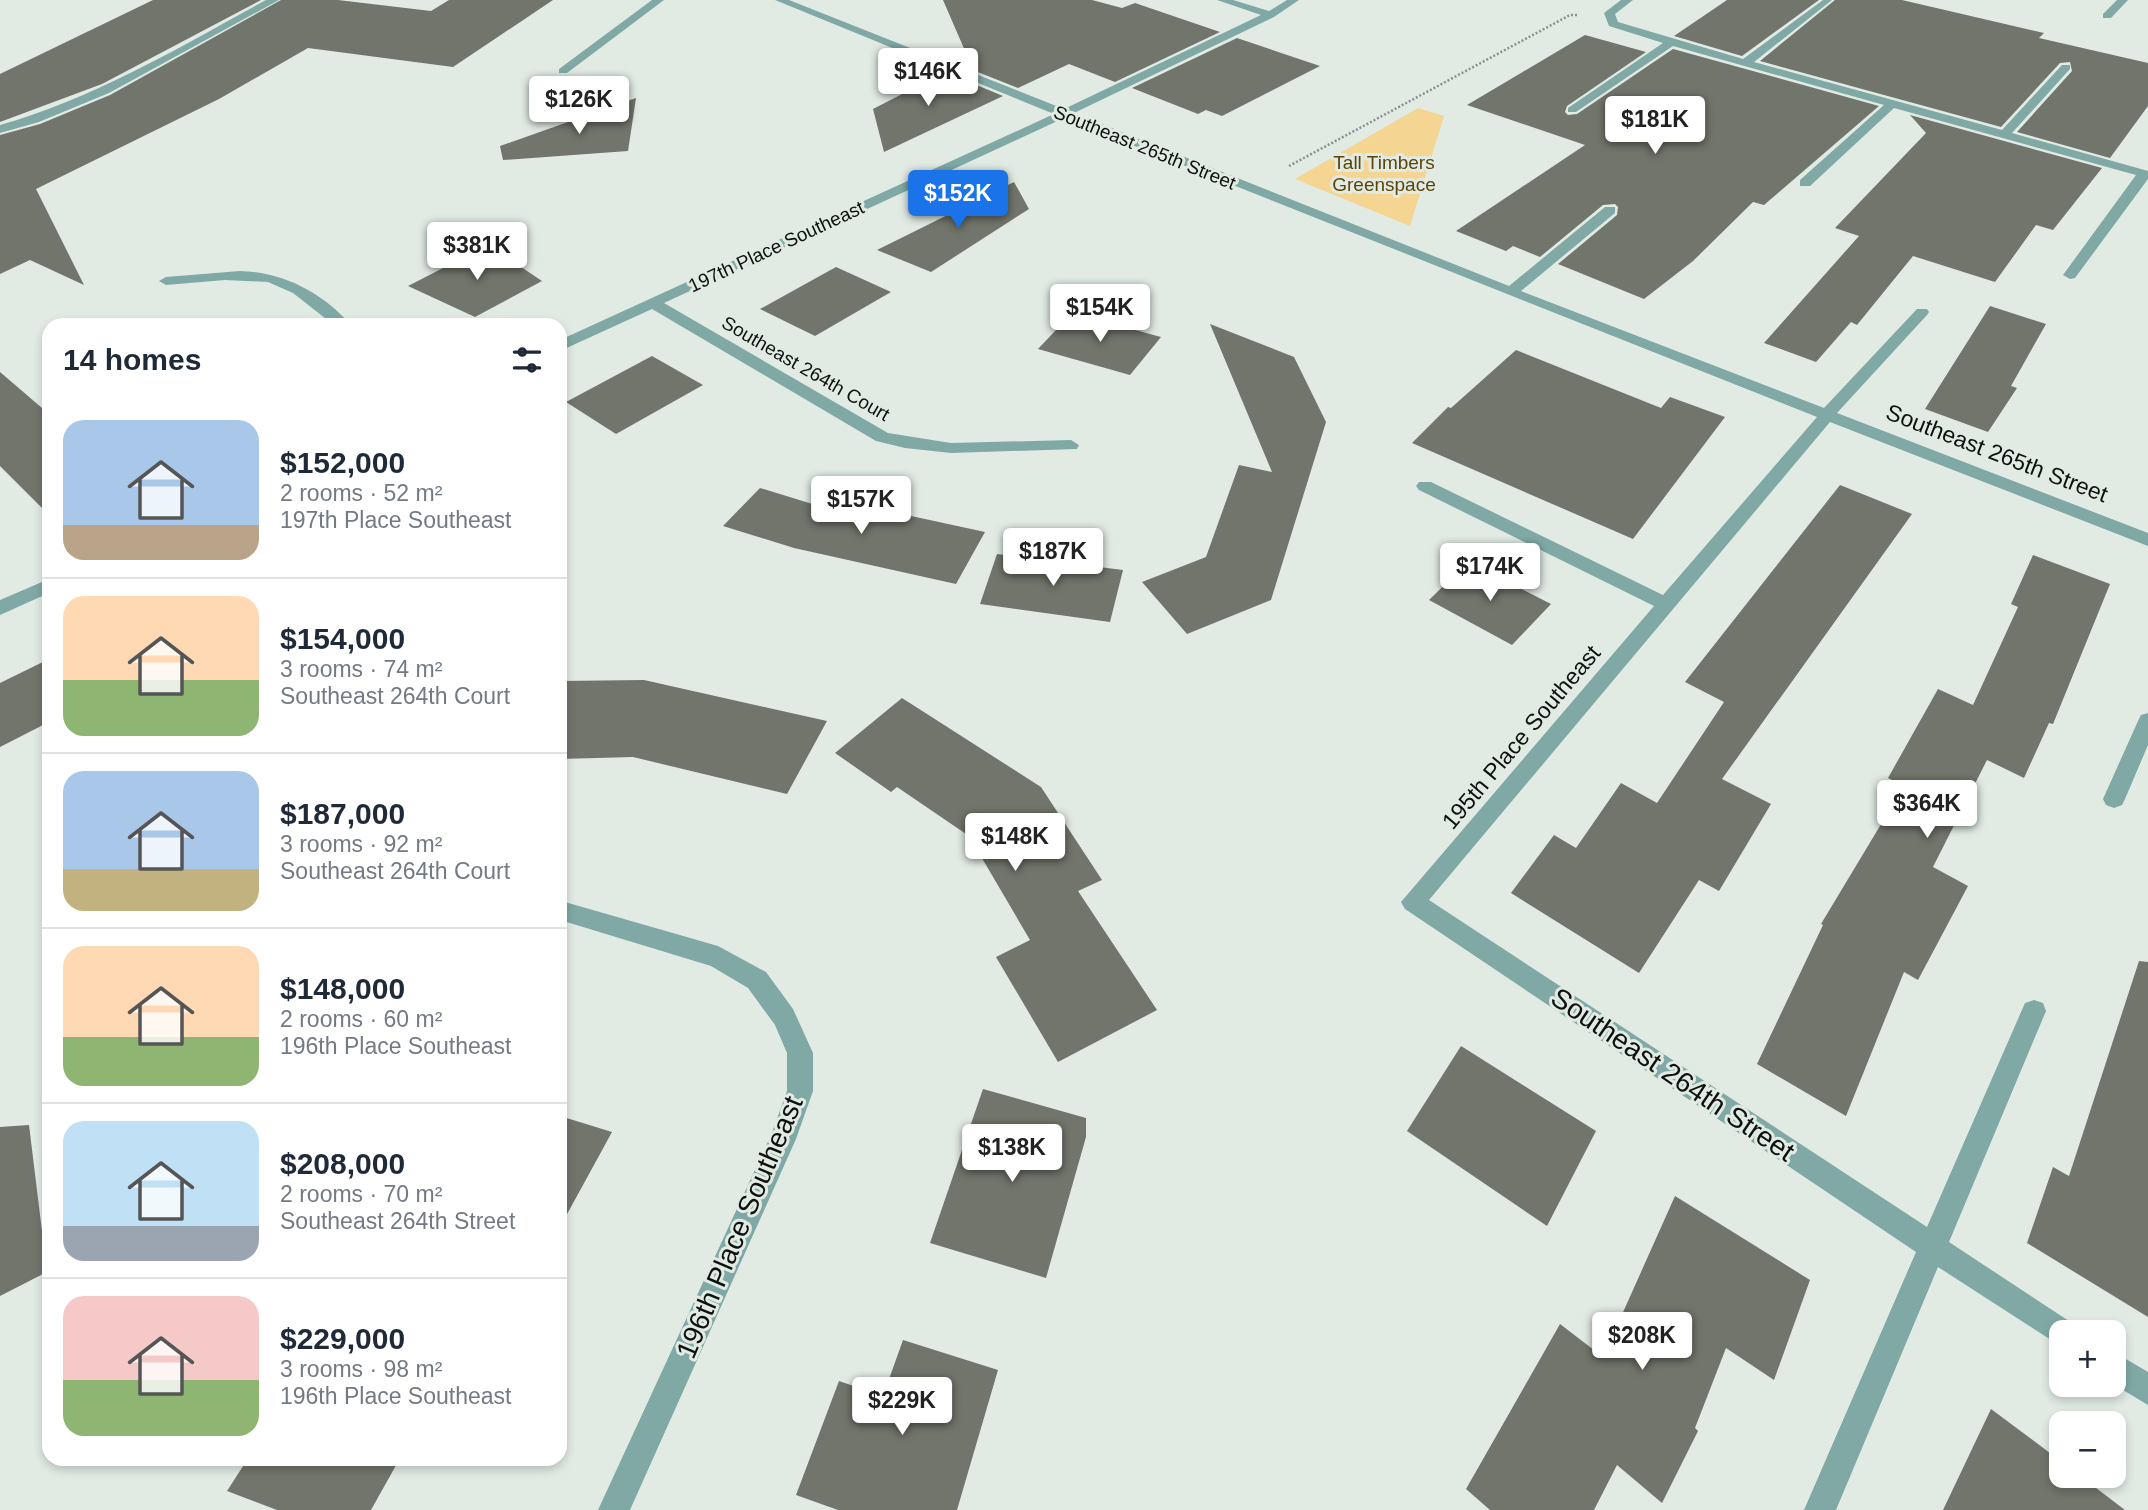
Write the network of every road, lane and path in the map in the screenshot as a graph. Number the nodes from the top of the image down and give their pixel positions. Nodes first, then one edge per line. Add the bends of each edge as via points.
1 (274, 0) edge
2 (659, 0) edge
3 (780, 0) edge
4 (1222, 0) edge
5 (1294, 0) edge
6 (1628, 0) edge
7 (2123, 0) edge
8 (1828, 1) edge
9 (1270, 15) junction
10 (2108, 16) dead end
11 (1610, 18) junction
12 (1672, 43) junction
13 (1745, 63) junction
14 (2066, 67) dead end
15 (563, 71) dead end
16 (1892, 104) junction
17 (1572, 110) dead end
18 (1063, 114) junction
19 (0, 129) edge
20 (2004, 135) junction
21 (2145, 175) edge
22 (1805, 183) dead end
23 (1248, 188) junction
24 (1610, 210) dead end
25 (2070, 275) dead end
26 (166, 281) dead end
27 (1511, 292) junction
28 (653, 303) junction
29 (1922, 312) dead end
30 (334, 318) edge
31 (567, 343) edge
32 (1827, 415) junction
33 (1071, 445) dead end
34 (1425, 486) dead end
35 (2148, 540) edge
36 (42, 588) edge
37 (1666, 604) junction
38 (0, 608) edge
39 (2148, 721) edge
40 (2115, 799) dead end
41 (1413, 902) joint
42 (567, 913) edge
43 (2035, 1011) dead end
44 (1933, 1247) junction
45 (2049, 1323) edge
46 (2126, 1375) edge
47 (2148, 1390) edge
48 (614, 1510) edge
49 (1820, 1510) edge

1 - 19 street via 96,93
2 - 15 street
3 - 18 street, Southeast 265th Street
4 - 9 street
5 - 9 street, 197th Place Southeast
6 - 11 street via 1613,9
7 - 10 street
8 - 13 street
9 - 18 street, 197th Place Southeast
11 - 12 street via 1619,27
11 - 23 path via 1570,15
12 - 13 street
12 - 17 street
13 - 16 street
14 - 20 street
16 - 20 street
16 - 22 street
18 - 23 street, Southeast 265th Street
18 - 28 street, 197th Place Southeast
20 - 21 street
21 - 25 street
23 - 27 street, Southeast 265th Street
24 - 27 street
26 - 30 street via 273,278
27 - 32 street, Southeast 265th Street
28 - 31 street, 197th Place Southeast
28 - 33 street, Southeast 264th Court via 882,438 945,447
29 - 32 street
32 - 35 street, Southeast 265th Street
32 - 37 street, 195th Place Southeast
34 - 37 street
36 - 38 street
37 - 41 street, 195th Place Southeast
39 - 40 street
41 - 44 street, Southeast 264th Street
42 - 48 street, 196th Place Southeast via 718,957 757,979 800,1053 800,1091 783,1139
43 - 44 street
44 - 45 street, Southeast 264th Street
44 - 49 street
46 - 47 street

